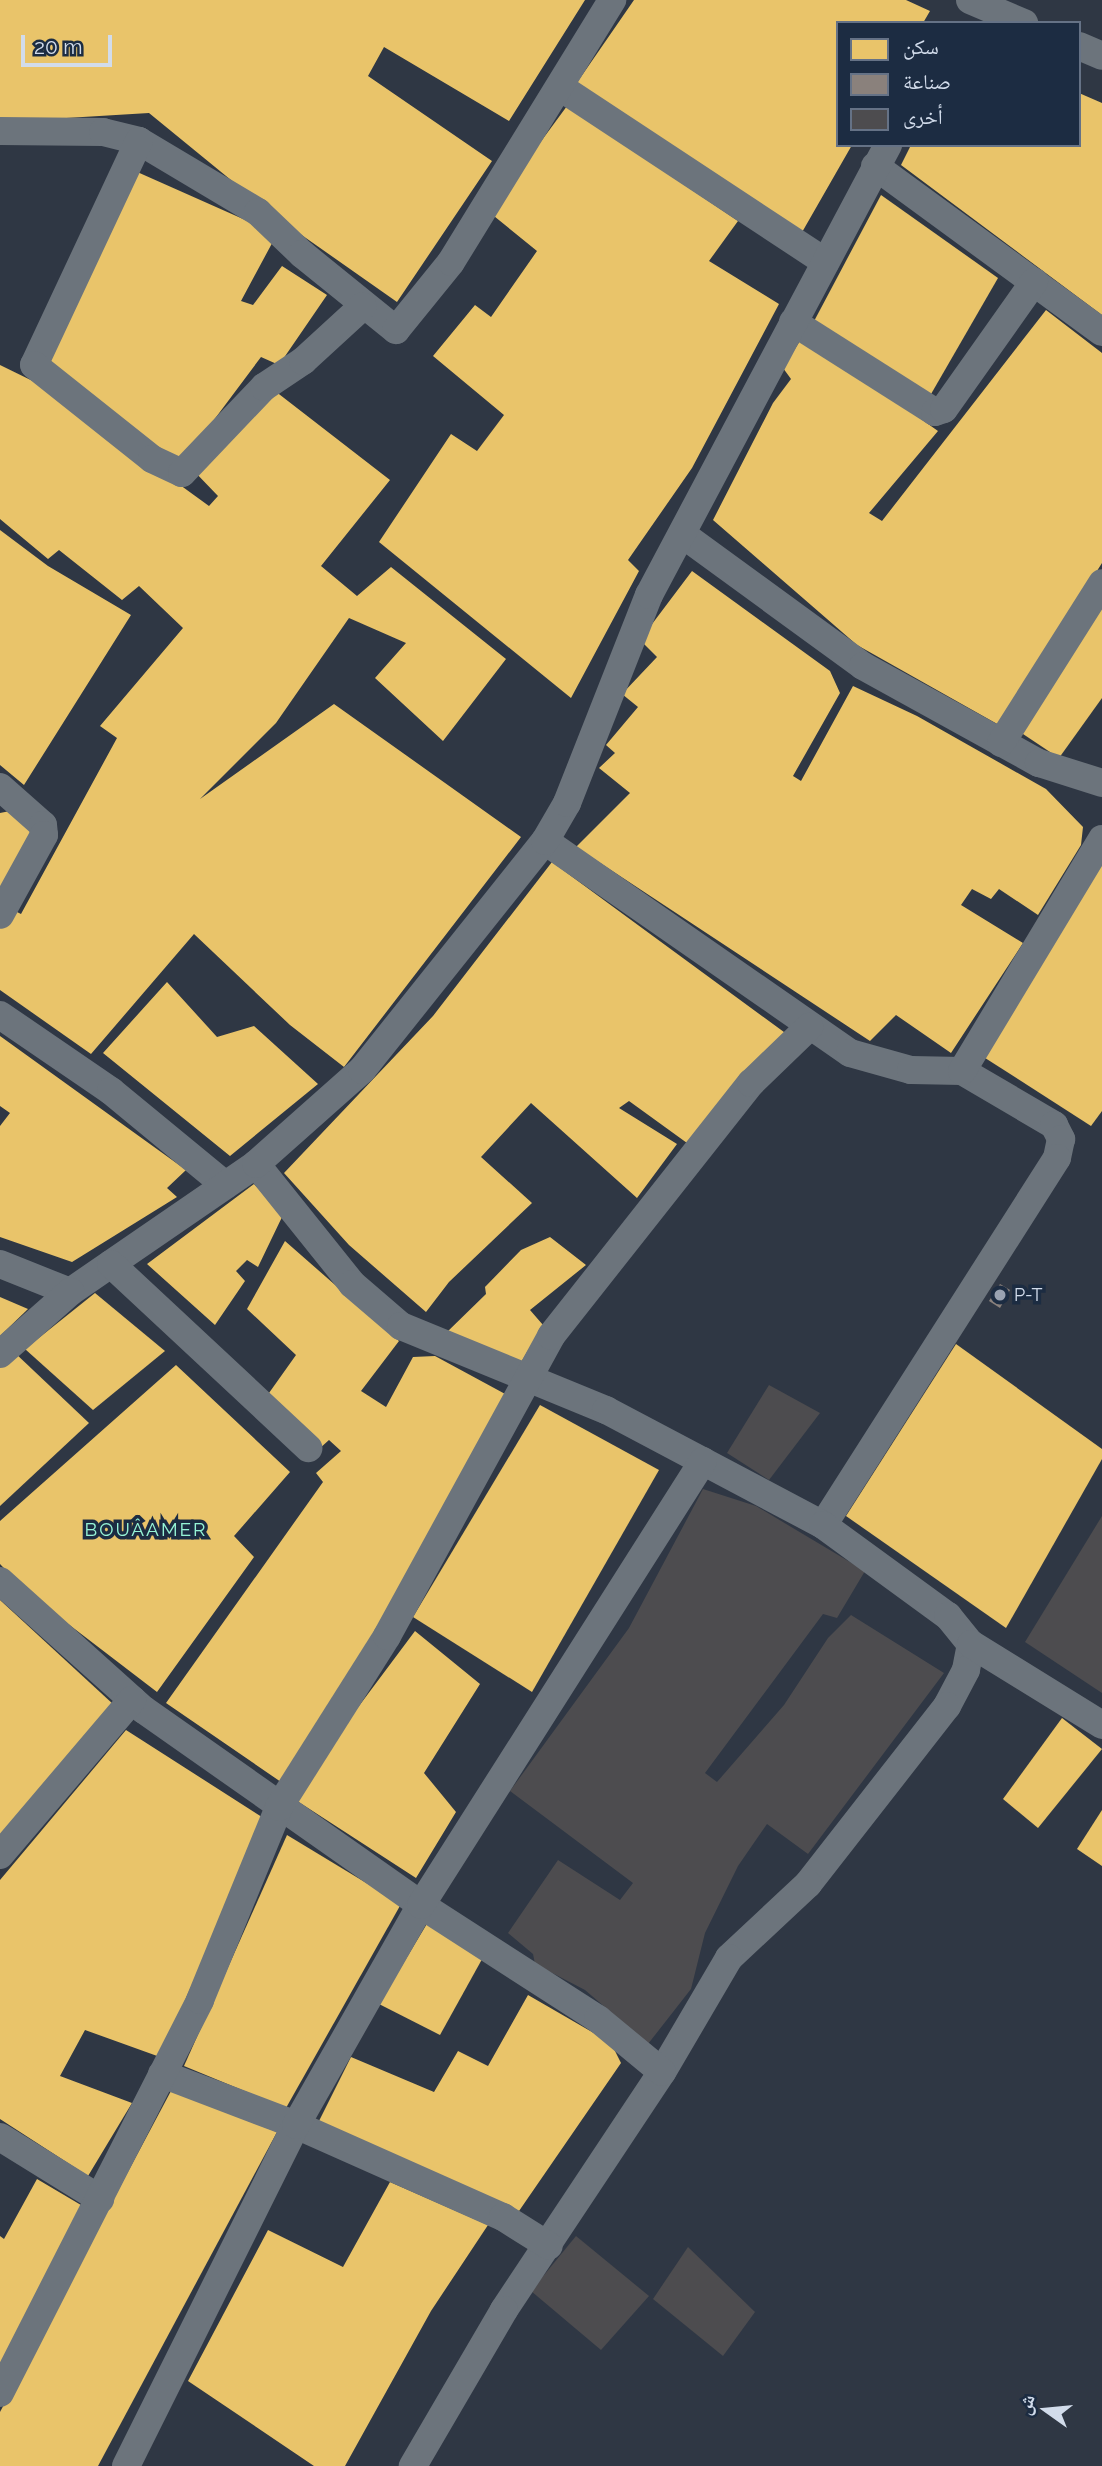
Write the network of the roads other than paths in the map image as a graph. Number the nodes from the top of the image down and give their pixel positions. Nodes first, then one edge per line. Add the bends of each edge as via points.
1 (612, 0) edge
2 (968, 8) edge
3 (1017, 21) edge
4 (1081, 47) edge
5 (1102, 56) edge
6 (560, 87) junction
7 (0, 131) edge
8 (139, 141) junction
9 (882, 156) edge
10 (825, 262) junction
11 (1034, 282) junction
12 (363, 306) junction
13 (793, 322) junction
14 (1102, 332) edge
15 (682, 534) junction
16 (1102, 583) edge
17 (1001, 743) junction
18 (1102, 783) edge
19 (0, 787) edge
20 (1102, 839) edge
21 (545, 841) junction
22 (0, 915) edge
23 (0, 1014) edge
24 (809, 1027) junction
25 (962, 1071) junction
26 (256, 1164) junction
27 (225, 1185) junction
28 (0, 1264) edge
29 (111, 1264) junction
30 (70, 1292) junction
31 (0, 1354) edge
32 (529, 1378) junction
33 (308, 1448) dead end
34 (703, 1461) junction
35 (823, 1525) junction
36 (0, 1581) edge
37 (971, 1643) junction
38 (132, 1700) junction
39 (1102, 1725) edge
40 (279, 1807) junction
41 (0, 1855) edge
42 (421, 1905) junction
43 (662, 2072) junction
44 (162, 2074) junction
45 (296, 2125) junction
46 (0, 2137) edge
47 (100, 2199) junction
48 (548, 2246) junction
49 (0, 2393) edge
50 (126, 2466) edge
51 (413, 2466) edge

1 - 6 street
2 - 3 street
4 - 5 street
6 - 10 street
6 - 12 street via 452,262 404,326 389,329
7 - 8 street via 103,132
8 - 12 street via 258,212
8 - 12 street via 34,365 152,459 182,473 264,387 303,361
9 - 10 street
9 - 11 street
10 - 13 street
11 - 13 street via 944,410 935,412
11 - 14 street
13 - 15 street
15 - 17 street via 863,666
15 - 21 street via 649,594 567,803
16 - 17 street
17 - 18 street via 1038,763
19 - 22 street via 43,825 44,835
20 - 25 street
21 - 24 street
21 - 26 street via 362,1070
23 - 27 street via 111,1091
24 - 25 street via 850,1053 887,1066
24 - 32 street via 751,1083 681,1168 551,1336
25 - 35 street via 1054,1125 1061,1139 1057,1158
26 - 27 street
26 - 32 street via 352,1284 401,1326
27 - 29 street
28 - 30 street
29 - 30 street
29 - 33 street
30 - 31 street
32 - 34 street via 606,1410
32 - 40 street via 387,1636
34 - 35 street
34 - 42 street
35 - 37 street via 948,1616
36 - 38 street
37 - 39 street
37 - 43 street via 966,1670 947,1706 808,1884 729,1958
38 - 40 street
38 - 41 street
40 - 42 street
40 - 44 street via 200,2000
42 - 43 street via 598,2019
42 - 45 street
43 - 48 street
44 - 45 street
44 - 47 street
45 - 48 street via 503,2217
45 - 50 street
46 - 47 street
47 - 49 street
48 - 51 street via 504,2310

